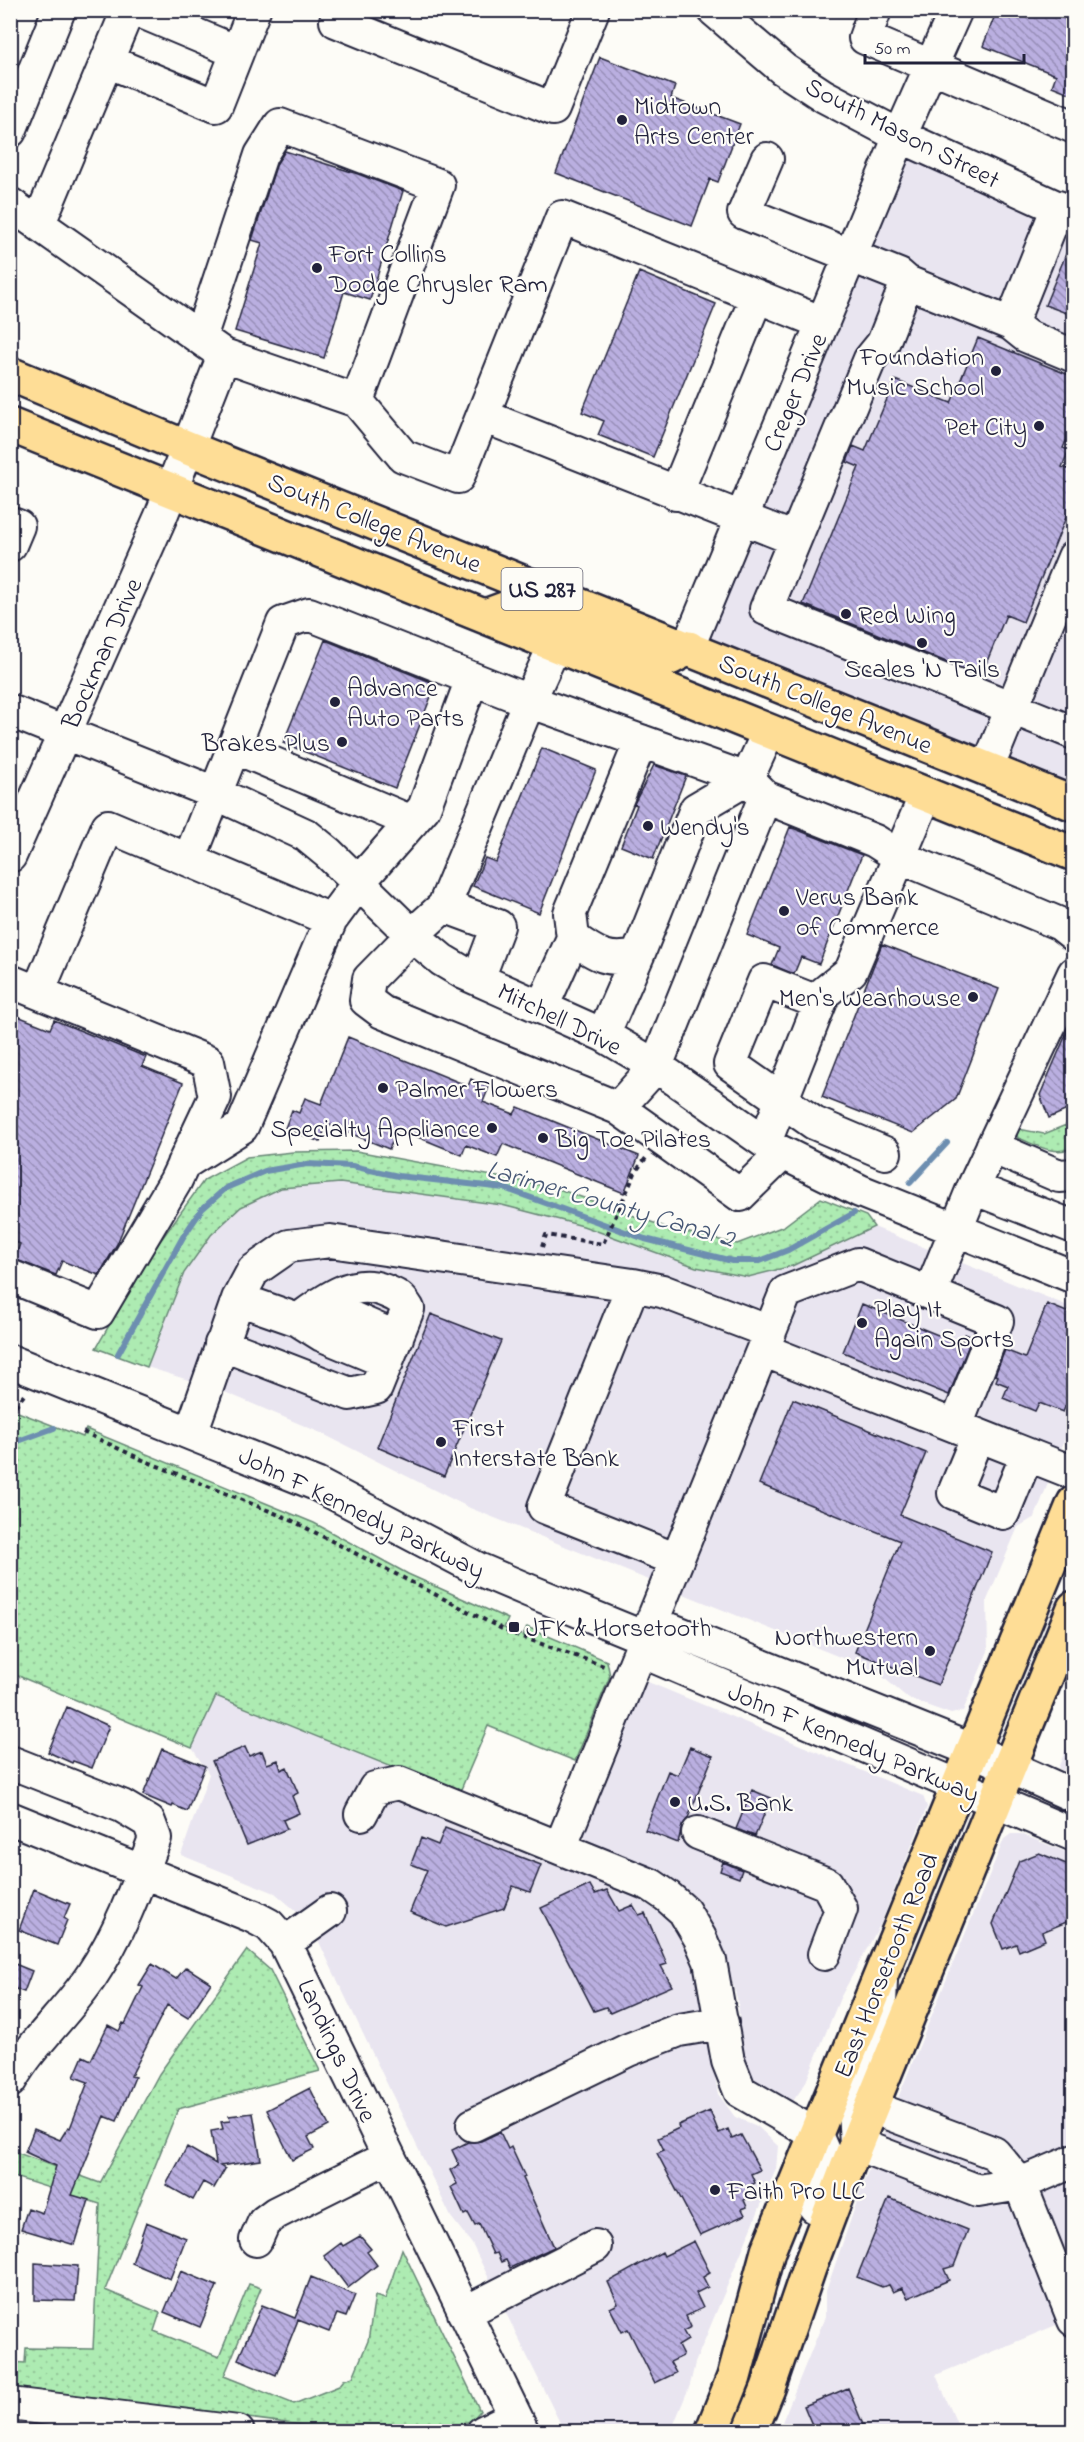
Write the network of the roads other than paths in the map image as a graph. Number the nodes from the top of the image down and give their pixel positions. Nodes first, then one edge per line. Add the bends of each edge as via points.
1 (59, 10) edge
2 (128, 10) edge
3 (136, 10) edge
4 (254, 10) edge
5 (340, 10) edge
6 (593, 10) edge
7 (876, 10) edge
8 (956, 10) edge
9 (726, 14) edge
10 (237, 52) junction
11 (107, 61) junction
12 (932, 68) junction
13 (1074, 127) edge
14 (10, 131) edge
15 (900, 136) junction
16 (767, 159) dead end
17 (10, 204) edge
18 (1066, 211) edge
19 (39, 224) junction
20 (851, 256) junction
21 (907, 282) junction
22 (757, 296) junction
23 (823, 323) junction
24 (1011, 324) junction
25 (212, 347) junction
26 (1074, 356) edge
27 (10, 374) edge
28 (357, 401) junction
29 (483, 416) junction
30 (10, 425) edge
31 (188, 448) junction
32 (171, 490) junction
33 (676, 494) junction
34 (742, 518) junction
35 (10, 523) edge
36 (795, 539) junction
37 (10, 545) edge
38 (1074, 557) edge
39 (483, 616) junction
40 (555, 645) junction
41 (688, 648) junction
42 (472, 679) junction
43 (529, 701) junction
44 (1012, 708) junction
45 (10, 711) edge
46 (770, 731) junction
47 (67, 732) junction
48 (1074, 733) edge
49 (641, 741) junction
50 (234, 747) junction
51 (939, 750) junction
52 (699, 762) junction
53 (987, 769) junction
54 (756, 788) junction
55 (215, 793) junction
56 (926, 794) junction
57 (1074, 804) edge
58 (412, 822) junction
59 (1074, 854) edge
60 (10, 856) edge
61 (900, 857) junction
62 (189, 860) junction
63 (585, 877) junction
64 (358, 882) junction
65 (444, 906) junction
66 (331, 920) junction
67 (412, 935) junction
68 (1074, 935) edge
69 (573, 938) junction
70 (638, 955) junction
71 (1074, 973) edge
72 (478, 979) junction
73 (24, 987) edge
74 (825, 995) junction
75 (542, 1007) junction
76 (603, 1035) junction
77 (656, 1066) junction
78 (781, 1101) junction
79 (618, 1108) junction
80 (774, 1147) junction
81 (992, 1147) junction
82 (885, 1153) dead end
83 (183, 1164) junction
84 (1074, 1175) edge
85 (973, 1188) junction
86 (1074, 1227) edge
87 (956, 1230) junction
88 (10, 1276) edge
89 (1074, 1277) edge
90 (633, 1285) junction
91 (930, 1293) junction
92 (238, 1299) junction
93 (321, 1305) junction
94 (397, 1339) junction
95 (767, 1341) junction
96 (221, 1344) junction
97 (10, 1360) edge
98 (967, 1431) junction
99 (191, 1432) junction
100 (1027, 1455) junction
101 (1074, 1473) edge
102 (1074, 1503) edge
103 (677, 1560) junction
104 (1074, 1608) edge
105 (645, 1638) junction
106 (972, 1750) junction
107 (10, 1762) edge
108 (1008, 1768) junction
109 (958, 1785) junction
110 (1074, 1796) edge
111 (994, 1803) junction
112 (362, 1814) dead end
113 (10, 1818) edge
114 (698, 1833) dead end
115 (1074, 1835) edge
116 (560, 1848) junction
117 (142, 1872) junction
118 (330, 1911) dead end
119 (285, 1943) junction
120 (824, 1954) dead end
121 (881, 1974) junction
122 (722, 2023) junction
123 (10, 2081) edge
124 (871, 2107) junction
125 (472, 2125) dead end
126 (816, 2135) junction
127 (856, 2144) junction
128 (388, 2157) junction
129 (1074, 2161) edge
130 (1020, 2184) junction
131 (256, 2240) dead end
132 (595, 2246) dead end
133 (809, 2268) junction
134 (464, 2313) junction
135 (1074, 2320) edge
136 (10, 2404) edge
137 (519, 2424) edge
138 (238, 2432) edge
139 (483, 2432) edge
140 (712, 2432) edge
141 (750, 2432) edge

1 - 14 street
2 - 11 street
3 - 10 street
4 - 10 street
5 - 6 street via 336,21 553,108
7 - 12 street via 865,38
8 - 12 street, Creger Drive
9 - 15 street, South Mason Street via 783,69
10 - 11 street via 216,106
11 - 19 street
12 - 13 street
12 - 15 street, Creger Drive
15 - 18 street, South Mason Street
15 - 20 street, Creger Drive
16 - 20 street via 744,213
17 - 19 street
18 - 24 street
19 - 25 street
20 - 21 street
20 - 23 street, Creger Drive
21 - 24 street
21 - 36 street via 883,343 870,359
22 - 23 street
22 - 29 street via 562,217
22 - 33 street
23 - 34 street, Creger Drive
24 - 26 street via 1026,336
25 - 28 street
25 - 28 street, Bockman Drive via 261,155 280,126 438,185
25 - 31 street, Bockman Drive
27 - 31 main road, South College Avenue / US 287
28 - 29 street via 403,456 458,477
29 - 33 street
30 - 32 main road, South College Avenue / US 287
31 - 32 street, Bockman Drive
31 - 41 main road, South College Avenue / US 287
32 - 39 main road, South College Avenue / US 287
32 - 47 street, Bockman Drive
33 - 34 street
34 - 36 street
34 - 41 street, Creger Drive
35 - 37 street via 18,526
36 - 44 street via 766,609
38 - 44 street
39 - 40 main road, South College Avenue / US 287
39 - 41 main road via 507,608 534,611 652,659 670,658
40 - 43 street
40 - 46 main road, South College Avenue / US 287
41 - 51 main road, South College Avenue / US 287
42 - 43 street
42 - 50 street via 309,614 283,623
42 - 58 street via 424,808
43 - 49 street
43 - 65 street
44 - 48 street
44 - 53 street
45 - 47 street, Mitchell Drive
46 - 51 main road via 795,719 888,744
46 - 54 street
46 - 56 main road, South College Avenue / US 287
47 - 55 street, Mitchell Drive
47 - 60 street, Bockman Drive
49 - 52 street
49 - 63 street
50 - 55 street
50 - 58 street
51 - 53 main road, South College Avenue / US 287
52 - 54 street
52 - 63 street via 628,939 614,945 590,934
53 - 57 main road, South College Avenue / US 287
54 - 61 street via 875,841
54 - 70 street via 696,809
54 - 77 street
55 - 62 street
55 - 64 street, Mitchell Drive via 306,835
56 - 59 main road, South College Avenue / US 287
56 - 61 street
58 - 64 street
61 - 68 street via 1060,924
61 - 74 street via 851,971
62 - 66 street
62 - 73 street via 108,826
63 - 69 street via 570,913
64 - 66 street
64 - 67 street, Mitchell Drive
65 - 67 street
65 - 72 street via 498,926
66 - 83 street via 242,1127
67 - 72 street, Mitchell Drive via 442,960
67 - 79 street via 369,979 366,1000 382,1012
69 - 70 street via 597,955 624,959
69 - 75 street
70 - 76 street
71 - 81 street
72 - 75 street, Mitchell Drive
73 - 83 street via 208,1062 215,1097
74 - 78 street
74 - 78 street via 770,964 730,1064
75 - 76 street, Mitchell Drive
76 - 77 street, Mitchell Drive
77 - 79 street
77 - 80 street, Mitchell Drive
78 - 80 street
78 - 82 street via 814,1123
79 - 80 street via 740,1195
80 - 87 street, Mitchell Drive via 860,1191
81 - 84 street via 1059,1176
81 - 85 street
83 - 88 street via 98,1312
85 - 86 street
85 - 87 street
87 - 89 street, Mitchell Drive
87 - 91 street
90 - 92 street via 330,1241 289,1246 253,1271
90 - 95 street via 662,1291
90 - 103 street via 544,1507
91 - 95 street via 858,1264 786,1292
91 - 98 street via 997,1321
92 - 93 street
92 - 96 street
93 - 94 street
93 - 94 street via 322,1335
94 - 96 street via 376,1388 350,1394
95 - 98 street
95 - 103 street
96 - 99 street
97 - 99 street, John F Kennedy Parkway
98 - 100 street
98 - 100 street via 954,1493 1003,1513
99 - 105 street, John F Kennedy Parkway via 316,1484 478,1569
100 - 101 street
102 - 106 main road, East Horsetooth Road
103 - 105 street
104 - 108 main road, East Horsetooth Road
105 - 106 street, John F Kennedy Parkway via 672,1630
105 - 109 street, John F Kennedy Parkway via 655,1657
105 - 116 street
106 - 108 street, John F Kennedy Parkway
106 - 109 main road, East Horsetooth Road
107 - 117 street via 122,1806 149,1822 155,1838
108 - 110 street, John F Kennedy Parkway
108 - 111 main road, East Horsetooth Road
109 - 111 street, John F Kennedy Parkway
109 - 121 main road, East Horsetooth Road
111 - 115 street, John F Kennedy Parkway
111 - 124 main road, East Horsetooth Road
112 - 116 street via 375,1788 399,1784
113 - 117 street, Landings Drive
114 - 120 street via 826,1884 841,1909
116 - 122 street via 651,1885 684,1911 710,1961
117 - 119 street, Landings Drive via 252,1916 269,1925
117 - 123 street via 116,1936 97,1967 39,2038
118 - 119 street
119 - 128 street, Landings Drive
121 - 126 main road, East Horsetooth Road
121 - 127 street via 879,2027 853,2094
122 - 125 street via 679,2030 628,2050
122 - 126 street via 728,2061 740,2091
124 - 127 main road, East Horsetooth Road
124 - 130 street via 994,2153
126 - 133 street via 830,2167 802,2241
126 - 140 main road, East Horsetooth Road via 768,2251 734,2377
127 - 130 street via 978,2191
127 - 133 main road, East Horsetooth Road
128 - 131 street via 276,2213 264,2222
128 - 134 street, Landings Drive
129 - 130 street
130 - 135 street
132 - 134 street
133 - 141 main road, East Horsetooth Road
134 - 137 street, Landings Drive
136 - 138 street
137 - 139 street

